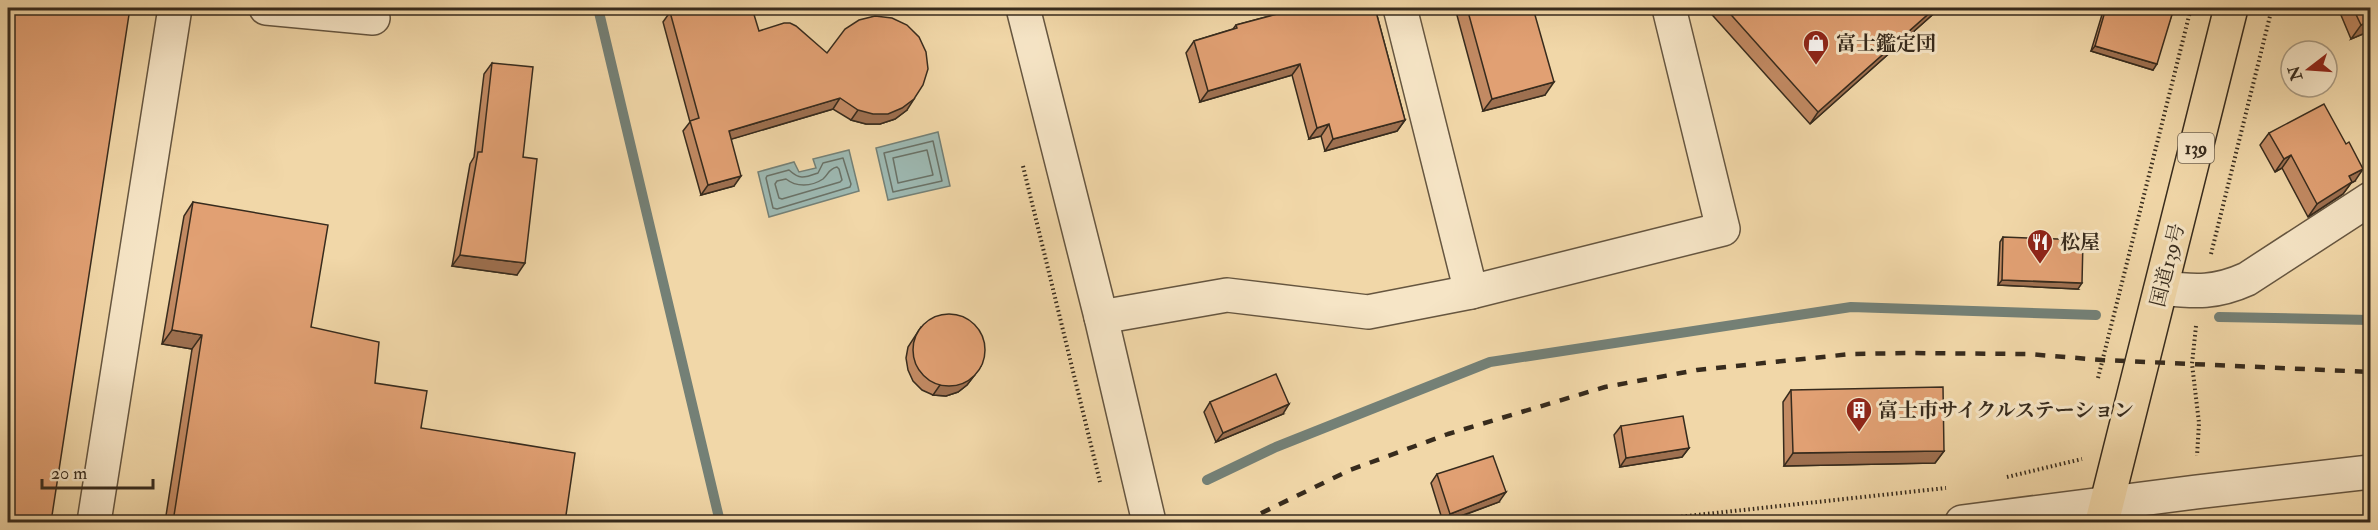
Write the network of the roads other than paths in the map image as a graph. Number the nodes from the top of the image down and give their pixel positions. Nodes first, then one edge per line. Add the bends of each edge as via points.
1 (175, 8) edge
2 (266, 8) edge
3 (1023, 8) edge
4 (1400, 8) edge
5 (1669, 8) edge
6 (2231, 8) edge
7 (373, 18) dead end
8 (2370, 200) edge
9 (2162, 288) junction
10 (1471, 292) junction
11 (1101, 317) junction
12 (2370, 472) edge
13 (2105, 513) edge
14 (94, 522) edge
15 (1149, 522) edge
16 (1962, 522) edge

1 - 14 street
2 - 7 street
3 - 11 street
4 - 10 street
5 - 10 street via 1723,229
6 - 9 highway, 国道139号 / 139
8 - 9 street via 2228,288
9 - 13 highway, 国道139号 / 139
10 - 11 street via 1368,312 1227,295
11 - 15 street
12 - 13 street
13 - 16 street

